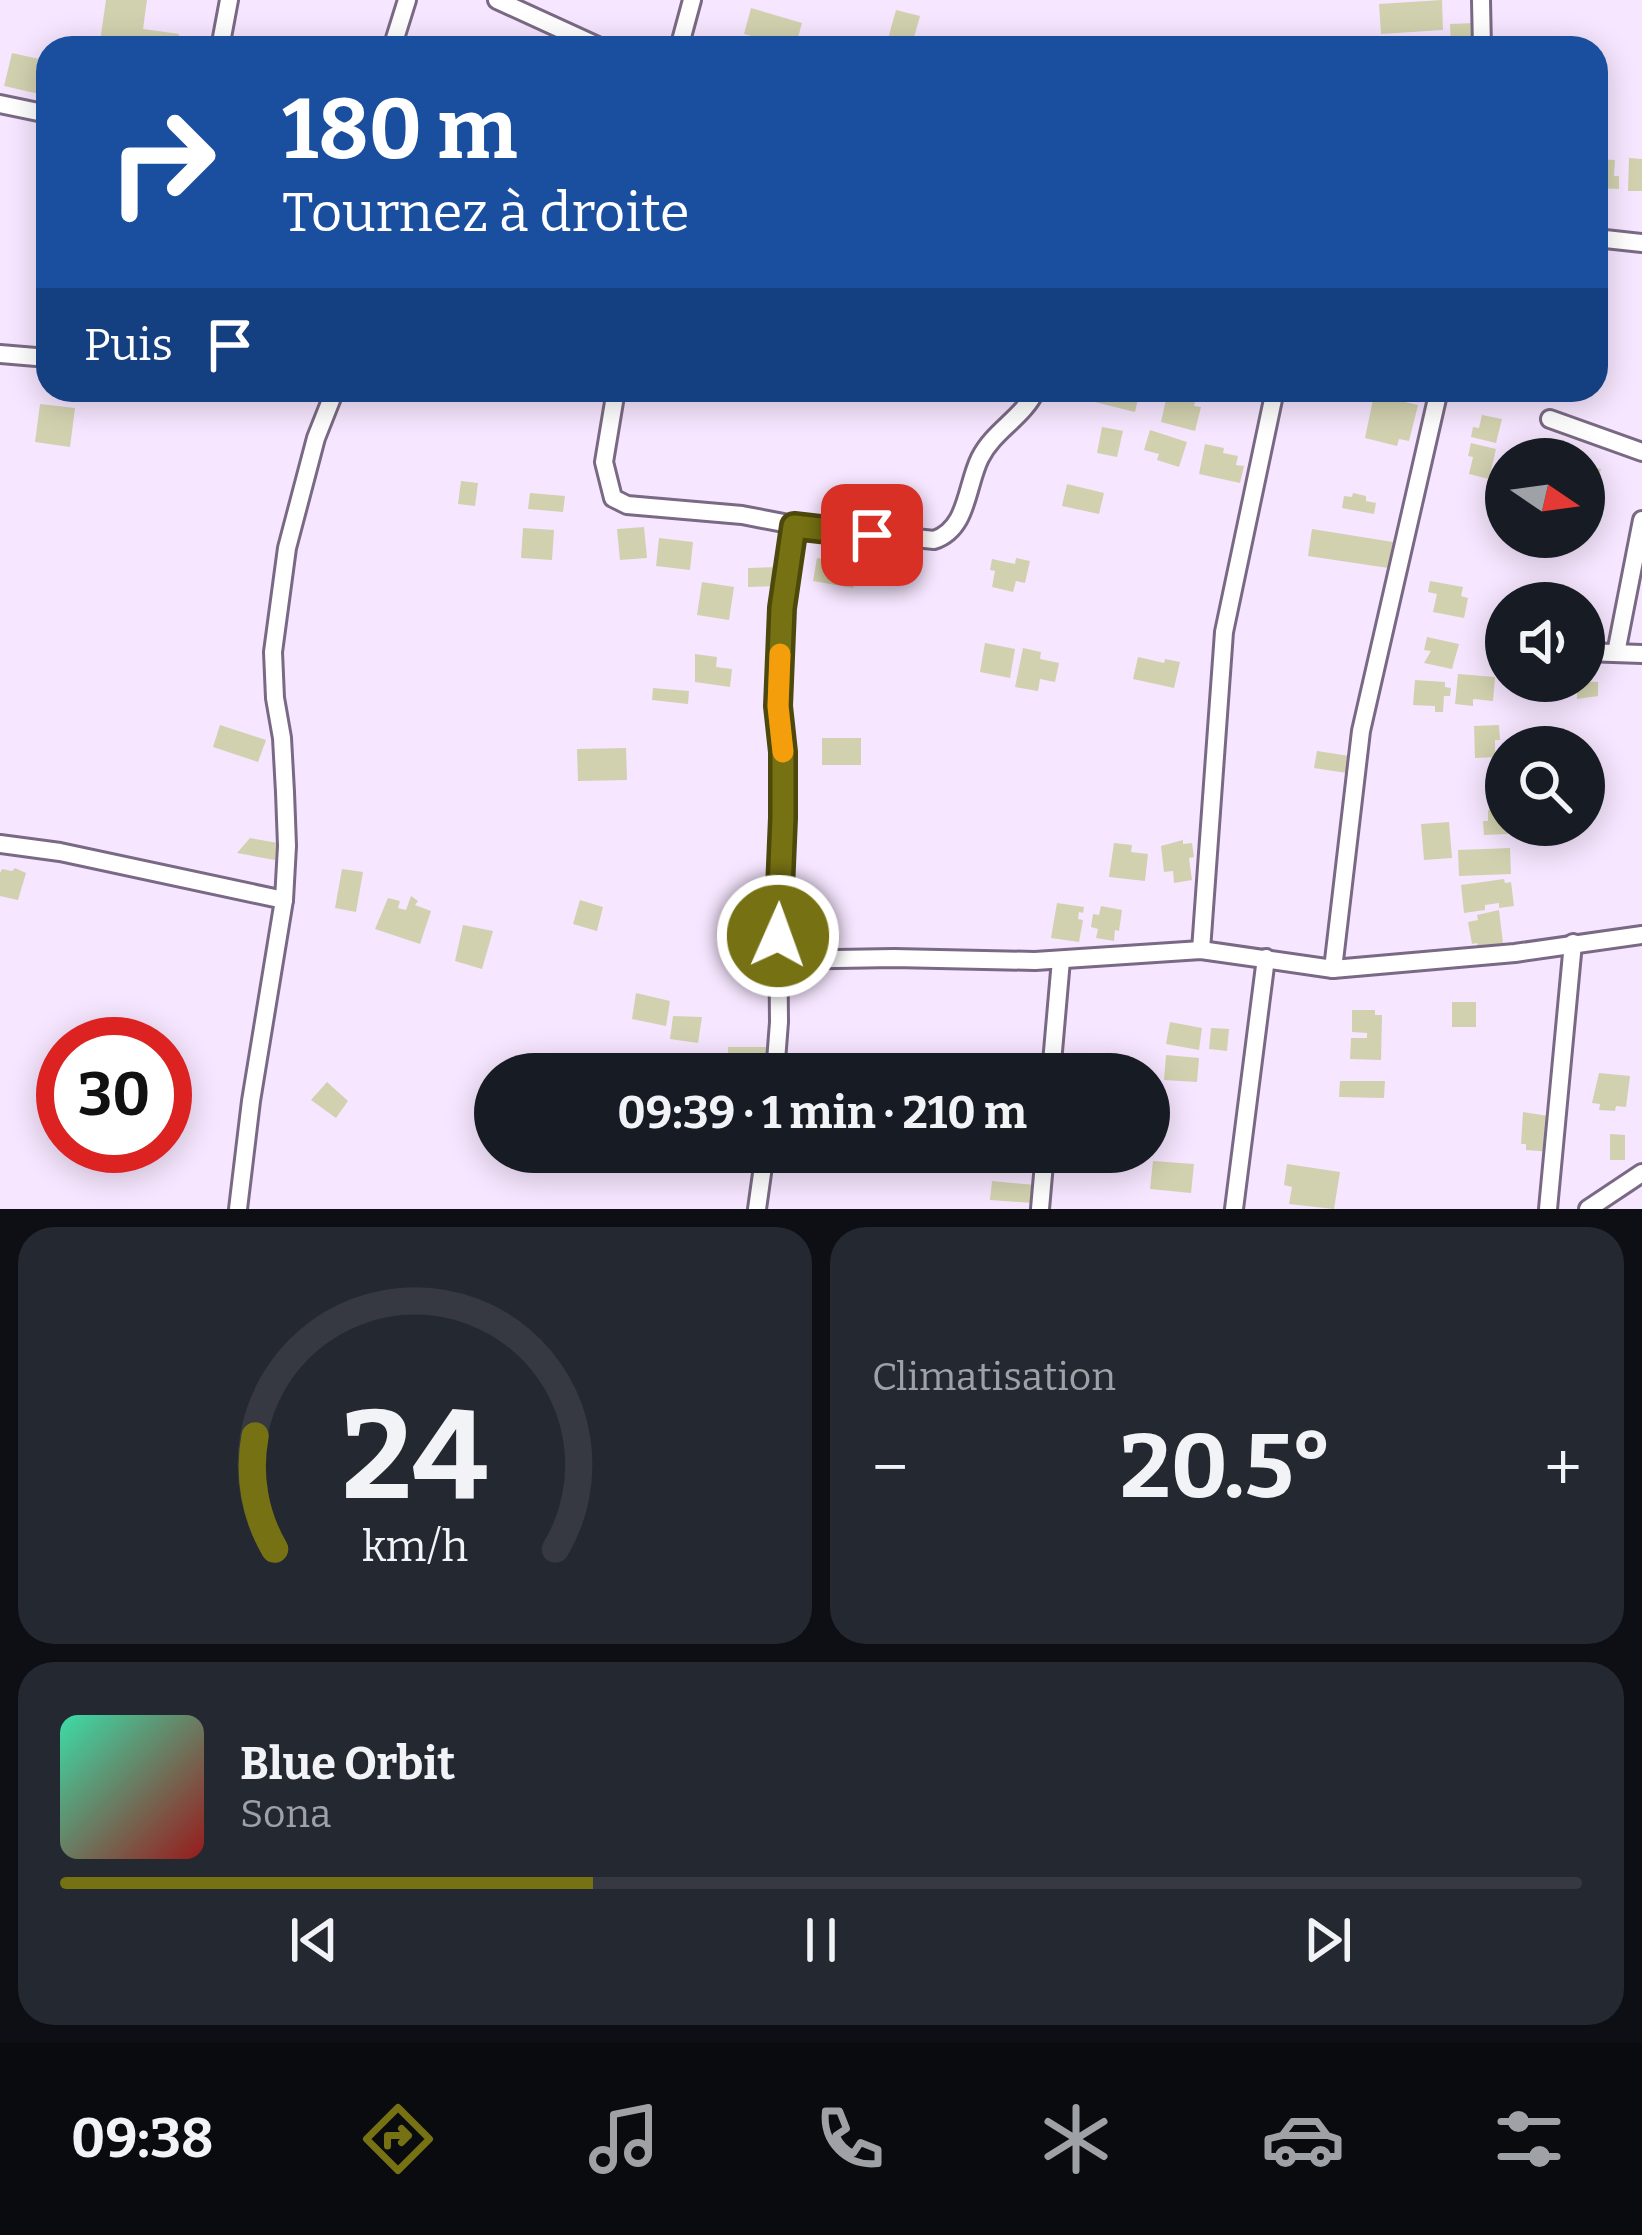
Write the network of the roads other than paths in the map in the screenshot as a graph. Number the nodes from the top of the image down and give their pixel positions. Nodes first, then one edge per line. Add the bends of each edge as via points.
1 (229, 0) edge
2 (406, 0) edge
3 (496, 0) edge
4 (692, 0) edge
5 (1481, 0) edge
6 (222, 36) edge
7 (396, 36) edge
8 (576, 36) edge
9 (682, 36) edge
10 (1482, 36) edge
11 (0, 104) edge
12 (36, 112) edge
13 (1608, 239) edge
14 (1642, 243) edge
15 (0, 354) edge
16 (36, 357) edge
17 (330, 402) edge
18 (614, 402) edge
19 (1028, 402) edge
20 (1272, 402) edge
21 (1436, 402) edge
22 (1550, 419) dead end
23 (1642, 452) edge
24 (1642, 520) edge
25 (794, 526) junction
26 (1605, 653) edge
27 (1616, 653) junction
28 (1642, 654) edge
29 (0, 844) edge
30 (284, 901) junction
31 (1642, 935) edge
32 (1573, 943) junction
33 (1201, 950) junction
34 (1266, 958) junction
35 (778, 960) junction
36 (1061, 960) junction
37 (1333, 969) junction
38 (777, 1053) edge
39 (1053, 1053) edge
40 (762, 1173) edge
41 (1043, 1173) edge
42 (1642, 1173) edge
43 (238, 1209) edge
44 (758, 1209) edge
45 (1040, 1209) edge
46 (1234, 1209) edge
47 (1548, 1209) edge
48 (1588, 1209) edge

1 - 6 street
2 - 7 street
3 - 8 street
4 - 9 street
5 - 10 street
11 - 12 street
13 - 14 street
15 - 16 street
17 - 30 street via 286,548 273,652
18 - 25 street via 604,462 613,498
19 - 25 street via 989,441 960,517 943,537
20 - 33 street via 1224,632
21 - 37 street via 1361,731
22 - 23 street
24 - 27 street
25 - 35 street via 778,687
26 - 27 street
27 - 28 street
29 - 30 street
30 - 43 street
31 - 32 street
32 - 37 street
32 - 47 street
33 - 34 street
33 - 36 street
34 - 37 street
34 - 46 street
35 - 36 street
35 - 38 street
36 - 39 street
40 - 44 street
41 - 45 street
42 - 48 street

